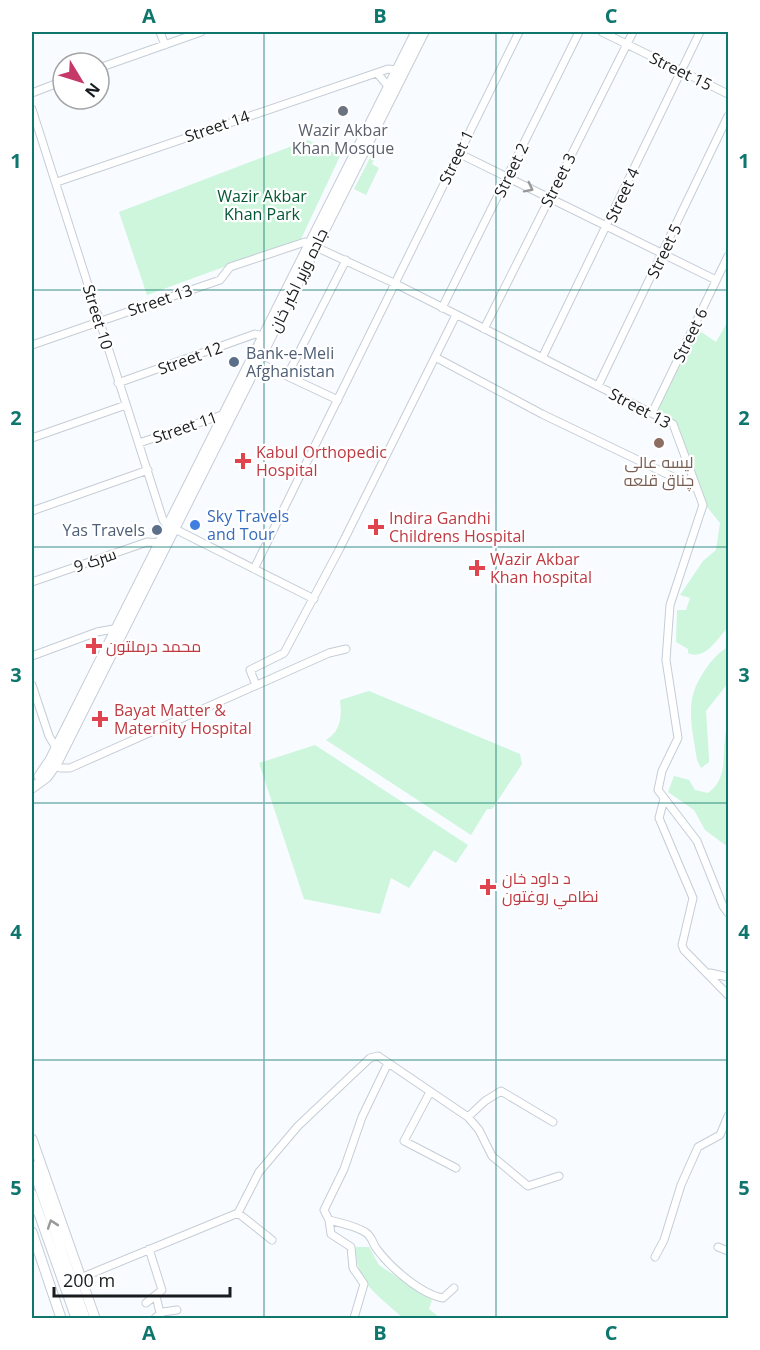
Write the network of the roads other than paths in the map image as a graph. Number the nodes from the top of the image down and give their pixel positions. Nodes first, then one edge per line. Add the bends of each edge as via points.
1 (160, 32) edge
2 (201, 32) edge
3 (416, 32) edge
4 (424, 32) edge
5 (519, 32) edge
6 (579, 32) edge
7 (602, 32) edge
8 (633, 32) edge
9 (700, 32) edge
10 (627, 44) junction
11 (165, 45) junction
12 (111, 64) edge
13 (396, 70) junction
14 (680, 71) junction
15 (377, 73) junction
16 (51, 86) edge
17 (388, 86) junction
18 (32, 93) edge
19 (729, 94) edge
20 (32, 109) edge
21 (729, 116) edge
22 (458, 153) junction
23 (508, 177) junction
24 (57, 182) junction
25 (549, 198) junction
26 (607, 227) junction
27 (312, 244) junction
28 (662, 255) junction
29 (729, 256) edge
30 (346, 260) junction
31 (716, 280) junction
32 (396, 284) junction
33 (442, 308) junction
34 (456, 315) junction
35 (99, 321) junction
36 (484, 329) junction
37 (266, 337) junction
38 (32, 345) edge
39 (435, 357) junction
40 (542, 358) junction
41 (257, 362) junction
42 (287, 376) junction
43 (118, 383) junction
44 (598, 386) junction
45 (338, 400) junction
46 (126, 405) junction
47 (652, 413) junction
48 (227, 414) junction
49 (32, 438) edge
50 (139, 443) junction
51 (148, 470) junction
52 (696, 488) junction
53 (32, 511) edge
54 (171, 527) junction
55 (162, 544) junction
56 (254, 569) junction
57 (32, 582) edge
58 (314, 599) junction
59 (120, 629) junction
60 (346, 649) dead end
61 (32, 656) edge
62 (32, 685) edge
63 (256, 685) junction
64 (56, 748) junction
65 (52, 764) junction
66 (32, 781) edge
67 (32, 788) edge
68 (664, 799) junction
69 (729, 913) edge
70 (708, 972) junction
71 (729, 977) edge
72 (729, 995) edge
73 (388, 1063) junction
74 (430, 1092) junction
75 (729, 1116) edge
76 (468, 1117) junction
77 (553, 1122) dead end
78 (32, 1139) edge
79 (32, 1165) edge
80 (456, 1168) dead end
81 (559, 1176) dead end
82 (32, 1194) edge
83 (238, 1213) junction
84 (329, 1220) junction
85 (32, 1232) edge
86 (272, 1240) dead end
87 (718, 1247) dead end
88 (149, 1249) junction
89 (729, 1251) edge
90 (36, 1257) edge
91 (655, 1257) dead end
92 (76, 1280) junction
93 (454, 1287) dead end
94 (156, 1296) junction
95 (146, 1304) dead end
96 (177, 1310) dead end
97 (158, 1316) edge
98 (61, 1318) edge
99 (76, 1318) edge
100 (85, 1318) edge
101 (95, 1318) edge
102 (354, 1318) edge

1 - 11 street
2 - 11 street
3 - 13 main road
4 - 27 main road, جاده وزیر اکبر خان
5 - 22 street, Street 1
6 - 23 street, Street 2
7 - 10 street, Street 15
8 - 10 street, Street 3
9 - 14 street, Street 4
10 - 14 street, Street 15
10 - 25 street, Street 3
11 - 12 street
13 - 15 street, Street 14
13 - 17 main road
14 - 19 street, Street 15
14 - 26 street, Street 4
15 - 17 street
15 - 24 street, Street 14
16 - 18 street
17 - 27 main road
20 - 24 street, Street 10
21 - 28 street, Street 5
22 - 23 street
22 - 32 street, Street 1
23 -> 25 street
23 - 33 street, Street 2
24 - 35 street, Street 10
25 - 26 street
25 - 36 street, Street 3
26 - 28 street
26 - 40 street, Street 4
27 - 30 street, Street 13
27 - 35 street, Street 13 via 300,243 230,267 220,279
27 - 37 main road
28 - 31 street
28 - 44 street, Street 5
29 - 31 street, Street 6
30 - 32 street, Street 13
30 - 42 street
31 - 47 street, Street 6
32 - 33 street, Street 13
32 - 45 street, Street 1
33 - 34 street, Street 13
34 - 36 street, Street 13
34 - 39 street
35 - 38 street, Street 13
35 - 43 street, Street 10
36 - 40 street, Street 13
37 - 41 main road, جاده وزیر اکبر خان
37 - 43 street, Street 12 via 255,334
37 - 48 main road
39 - 52 street
39 - 58 street
40 - 44 street, Street 13
41 - 42 street
41 - 48 main road, جاده وزیر اکبر خان
42 - 45 street
43 - 46 street, Street 10
44 - 47 street, Street 13
45 - 56 street, Street 1
46 - 49 street
46 - 50 street, Street 10
47 - 52 street, Street 13 via 675,426
48 - 50 street, Street 11
48 - 54 main road
50 - 51 street, Street 10
51 - 53 street
51 - 54 street, Street 10
52 - 68 street, Street 13 via 703,505 670,605 666,643 678,738 660,780 658,790
54 - 55 main road
54 - 56 street
55 - 57 street, سرک 9 via 147,542
55 - 59 main road
56 - 58 street
58 - 63 street via 284,653 250,670
59 - 61 street
59 - 64 main road
59 - 65 main road
60 - 63 street
62 - 64 street
63 - 65 street via 70,768
64 - 65 main road
65 - 66 main road
65 - 67 main road via 47,777
68 - 69 street via 697,841
68 - 70 street, Street 13 via 659,818 693,898 682,945
70 - 71 street
70 - 72 street
73 - 74 street
73 - 83 street via 378,1056 370,1058 298,1126 259,1172
73 - 84 street via 327,1200 324,1210
74 - 76 street
74 - 80 street via 404,1141
75 - 91 street via 720,1135 698,1147
76 - 77 street via 501,1091
76 - 81 street via 492,1156 528,1186
78 - 92 main road
92 -> 79 main road
82 - 99 main road
83 - 86 street
83 - 88 street
84 - 93 street via 364,1231 409,1282 423,1291 443,1298
84 - 102 street via 331,1234 351,1247 353,1268 364,1284
85 - 90 main road
87 - 89 street
88 - 92 street
88 - 94 street via 162,1290
90 - 98 main road
92 - 100 main road
92 - 101 main road
94 - 95 street
94 - 97 street
96 - 97 street

